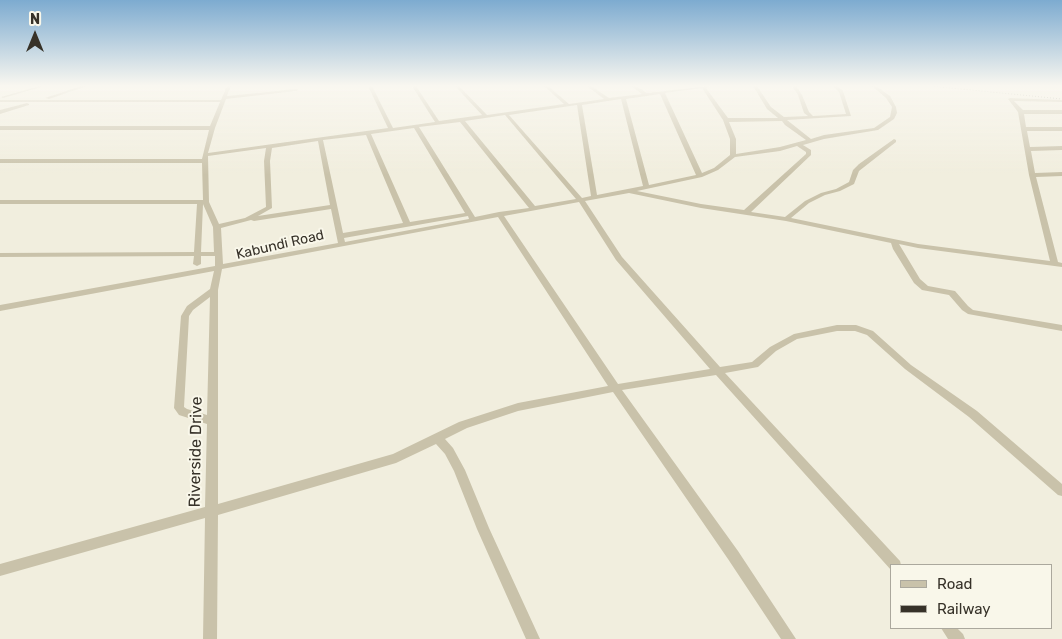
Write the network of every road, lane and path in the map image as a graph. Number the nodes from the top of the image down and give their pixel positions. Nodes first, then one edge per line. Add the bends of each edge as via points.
1 (217, 116) edge
2 (384, 116) edge
3 (433, 116) edge
4 (485, 116) edge
5 (508, 116) edge
6 (581, 116) edge
7 (628, 116) edge
8 (673, 116) edge
9 (724, 116) edge
10 (779, 116) edge
11 (834, 116) edge
12 (893, 116) edge
13 (1021, 116) edge
14 (812, 117) joint
15 (783, 119) junction
16 (462, 120) junction
17 (726, 120) junction
18 (438, 123) junction
19 (416, 127) junction
20 (0, 128) edge
21 (212, 128) junction
22 (1023, 129) junction
23 (1062, 129) edge
24 (391, 130) junction
25 (368, 133) junction
26 (320, 139) junction
27 (810, 140) junction
28 (894, 140) dead end
29 (798, 144) junction
30 (269, 146) junction
31 (1062, 148) edge
32 (1027, 149) junction
33 (733, 156) junction
34 (205, 158) junction
35 (0, 161) edge
36 (1062, 174) edge
37 (1032, 175) junction
38 (700, 176) junction
39 (646, 187) junction
40 (629, 191) junction
41 (594, 197) junction
42 (580, 199) junction
43 (0, 202) edge
44 (203, 202) junction
45 (334, 206) junction
46 (533, 208) junction
47 (267, 210) junction
48 (290, 213) junction
49 (745, 213) junction
50 (499, 214) junction
51 (471, 217) junction
52 (786, 219) junction
53 (236, 222) junction
54 (407, 224) junction
55 (217, 227) junction
56 (341, 240) junction
57 (894, 241) junction
58 (218, 254) junction
59 (0, 255) edge
60 (196, 255) junction
61 (197, 264) dead end
62 (1059, 264) edge
63 (219, 270) junction
64 (214, 290) junction
65 (0, 308) edge
66 (0, 313) edge
67 (1062, 328) edge
68 (720, 372) junction
69 (615, 388) junction
70 (212, 421) junction
71 (438, 438) junction
72 (1062, 491) edge
73 (211, 511) junction
74 (894, 564) edge
75 (0, 570) edge
76 (949, 629) edge
77 (210, 639) edge
78 (533, 639) edge
79 (789, 639) edge
80 (958, 639) edge

1 - 21 street
2 - 24 street
3 - 18 street
4 - 16 street
5 - 42 street
6 - 41 street
7 - 39 street
8 - 38 street
9 - 17 street
10 - 15 street
11 - 14 street
12 - 27 street via 876,129
13 - 22 street
14 - 15 street
15 - 17 street
15 - 27 street
16 - 18 street
16 - 46 street
17 - 33 street via 733,139
18 - 19 street
19 - 24 street
19 - 51 street
20 - 21 street
21 - 34 street
22 - 23 street
22 - 32 street
24 - 25 street
25 - 26 street
25 - 54 street
26 - 30 street
26 - 45 street
27 - 29 street
28 - 52 street via 860,165 852,183 807,202
29 - 33 street
29 - 49 street via 809,151 808,154
30 - 34 street
30 - 47 street
31 - 32 street
32 - 37 street
33 - 38 street, Kabundi Road
34 - 35 street
34 - 44 street
36 - 37 street
37 - 62 street
38 - 39 street, Kabundi Road
39 - 40 street, Kabundi Road
40 - 41 street, Kabundi Road
40 - 49 street
41 - 42 street, Kabundi Road
42 - 46 street, Kabundi Road
42 - 68 street via 619,258
43 - 44 street
44 - 55 street
44 - 60 street
45 - 48 street
45 - 56 street
46 - 50 street, Kabundi Road
47 - 48 street
47 - 53 street
48 - 53 street
49 - 52 street
50 - 51 street, Kabundi Road
50 - 69 street
51 - 54 street
51 - 56 street, Kabundi Road
52 - 57 street
53 - 55 street
54 - 56 street
55 - 58 street
56 - 63 street, Kabundi Road via 299,256
57 - 62 street
57 - 67 street via 925,288 952,293 972,312
58 - 60 street
58 - 63 street
59 - 60 street
60 - 61 street
63 - 64 street, Riverside Drive
63 - 65 street, Kabundi Road
63 - 66 street, Kabundi Road
64 - 70 street, Riverside Drive
64 - 70 street via 190,308 186,316 179,408
68 - 69 street
68 - 72 street via 755,365 773,349 794,338 837,328 864,330 973,414
68 - 74 street
69 - 71 street via 518,407 462,425
69 - 79 street via 734,555
70 - 73 street, Riverside Drive
71 - 73 street via 396,458
71 - 78 street via 460,470
73 - 75 street
73 - 77 street, Riverside Drive
76 - 80 street

